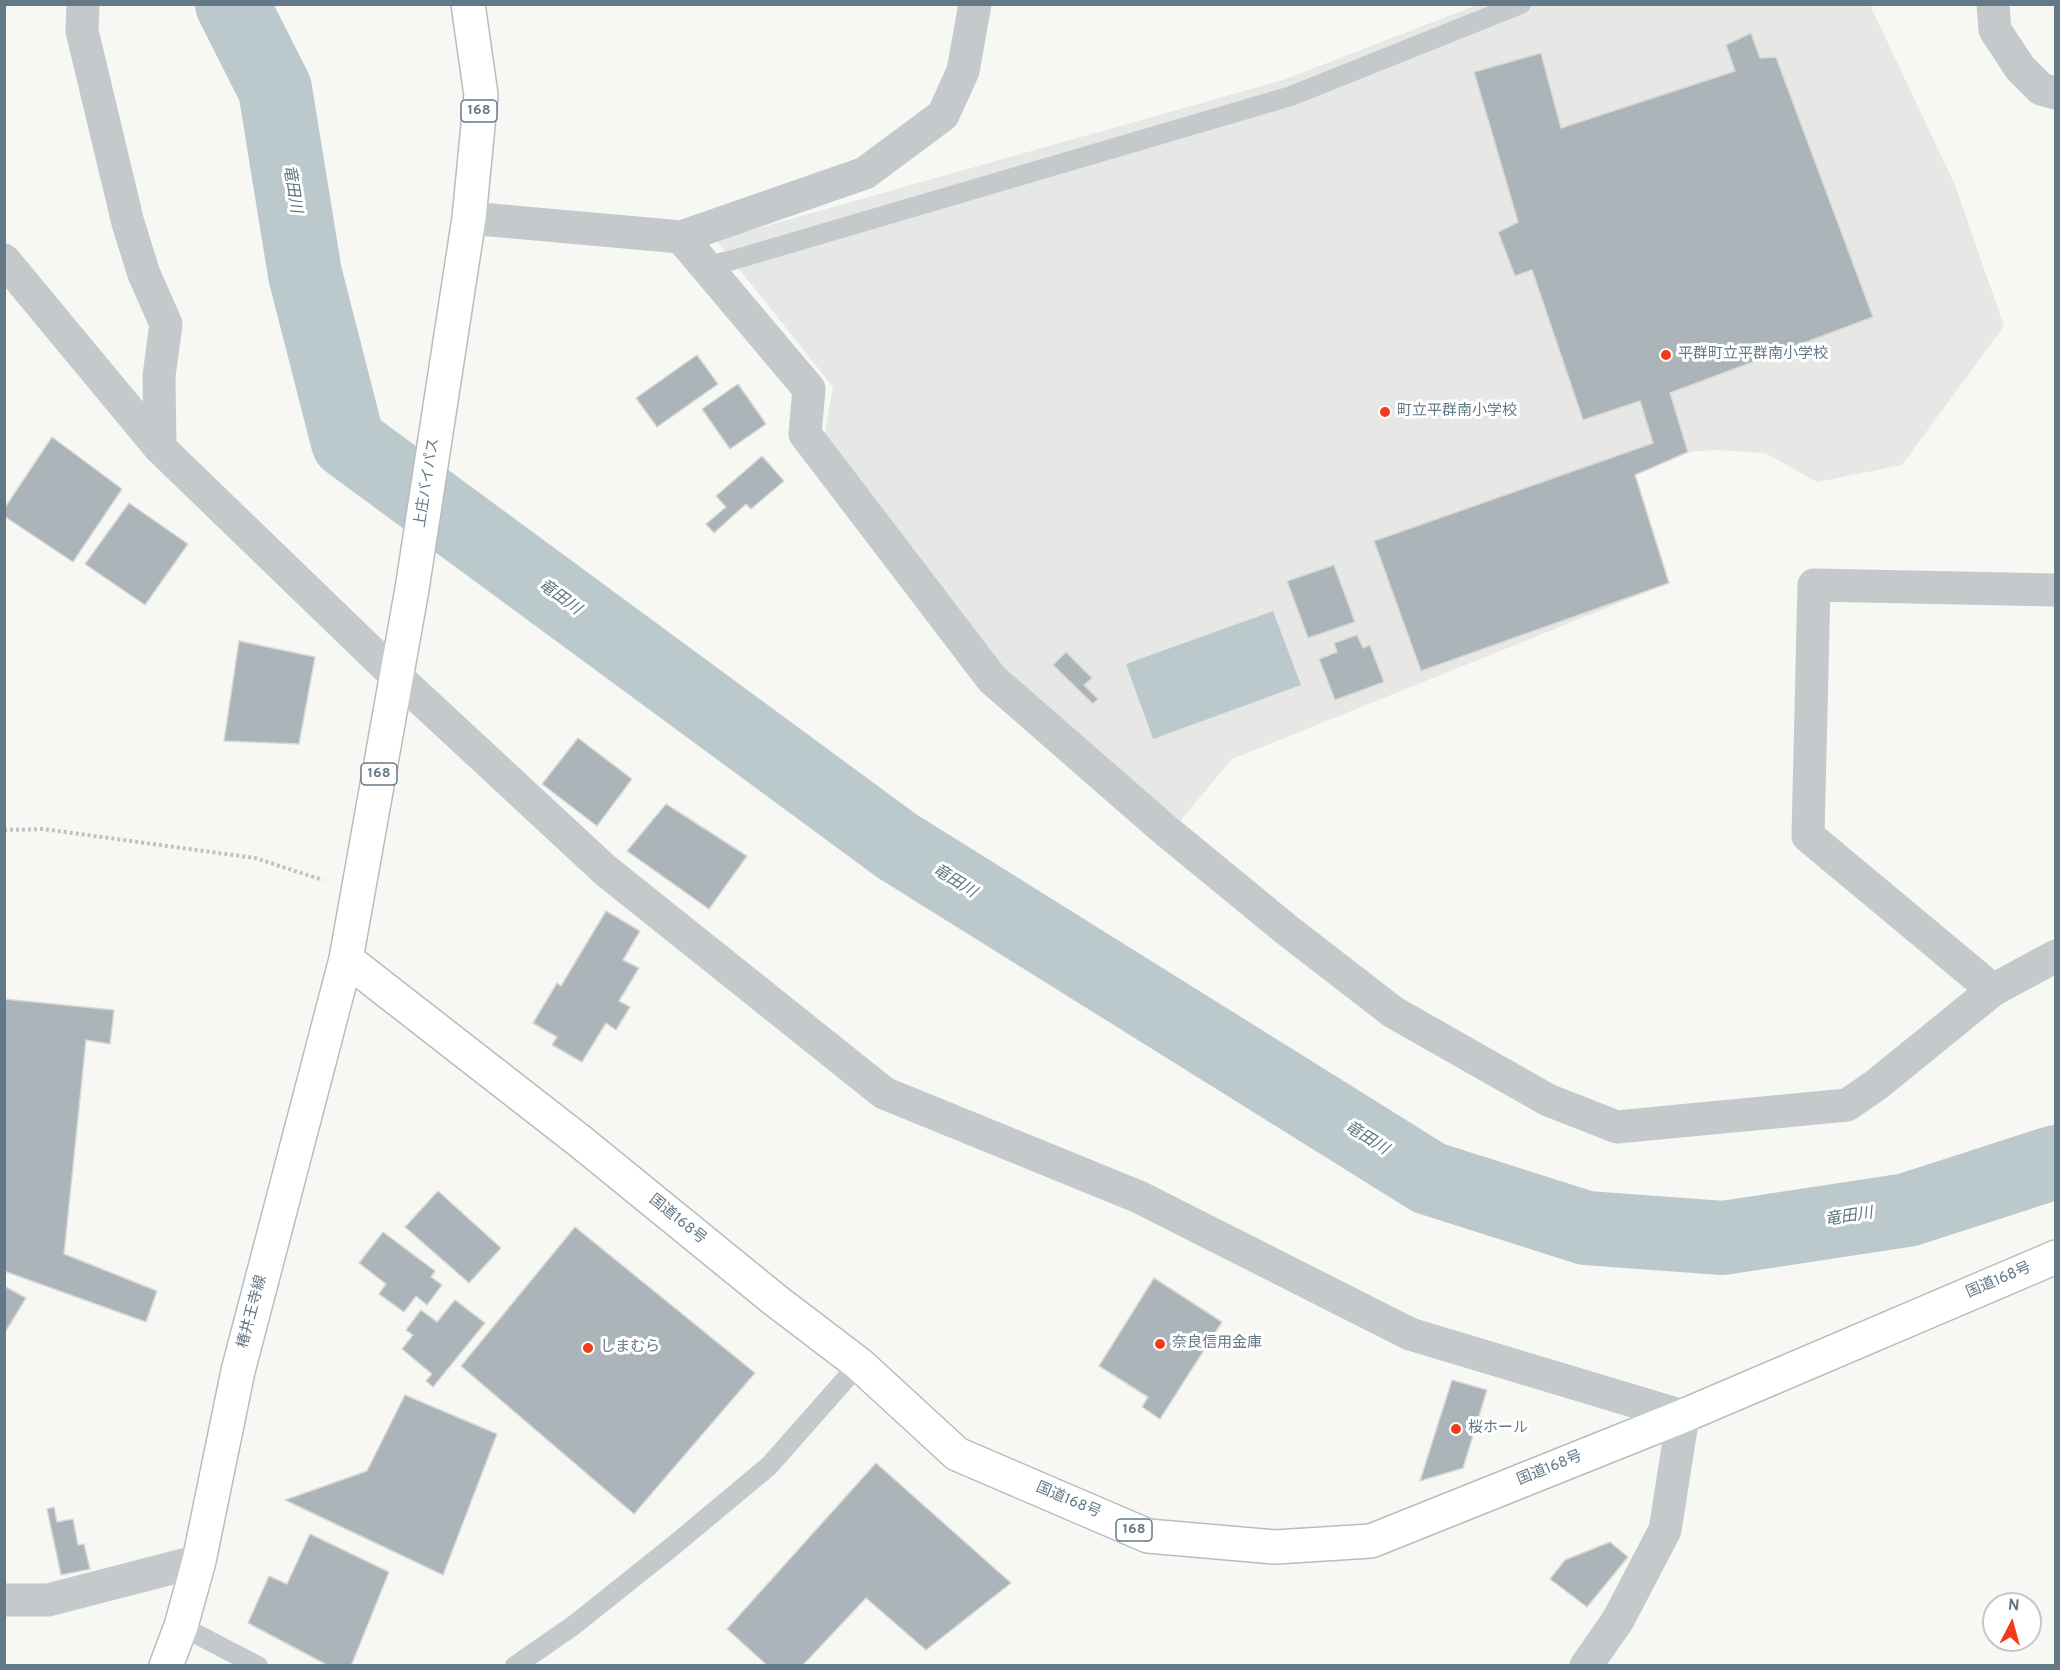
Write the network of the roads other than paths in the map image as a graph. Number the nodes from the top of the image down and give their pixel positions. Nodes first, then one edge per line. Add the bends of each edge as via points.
1 (83, 4) edge
2 (468, 4) edge
3 (975, 4) edge
4 (1521, 4) edge
5 (1993, 4) edge
6 (2055, 93) edge
7 (469, 218) junction
8 (681, 237) junction
9 (4, 260) edge
10 (706, 266) junction
11 (160, 448) junction
12 (2055, 590) edge
13 (397, 677) junction
14 (2055, 956) edge
15 (346, 959) junction
16 (1993, 990) junction
17 (2055, 1257) edge
18 (860, 1364) junction
19 (1683, 1416) junction
20 (199, 1562) junction
21 (4, 1600) edge
22 (181, 1626) junction
23 (166, 1665) edge
24 (258, 1665) edge
25 (515, 1665) edge
26 (1586, 1665) edge

1 - 11 street via 82,31 128,223 166,324 159,376
2 - 7 main road, 上庄バイパス / 168 via 481,95
3 - 8 street via 963,71 943,115 865,172
4 - 10 lane via 1291,96
5 - 6 street via 1995,30 2020,68 2041,89
7 - 8 street
7 - 13 main road, 上庄バイパス / 168
8 - 10 street
9 - 11 street
10 - 16 street via 809,388 805,434 992,680 1287,930 1393,1012 1434,1036 1548,1100 1617,1127 1847,1105
11 - 13 street
12 - 16 street via 1814,585 1808,836
13 - 15 main road, 上庄バイパス / 168
13 - 19 street via 605,870 884,1093 1139,1197 1410,1334
14 - 16 street
15 - 18 main road, 国道168号 / 168
15 - 20 main road, 椿井王寺線 via 238,1371
17 - 19 main road, 国道168号 / 168
18 - 19 main road, 国道168号 / 168 via 957,1454 1149,1536 1275,1547 1371,1540
18 - 25 lane via 769,1466 592,1610
19 - 26 street via 1665,1530 1618,1620
20 - 21 street via 48,1600
20 - 22 main road, 椿井王寺線
22 - 23 main road, 椿井王寺線
22 - 24 lane

